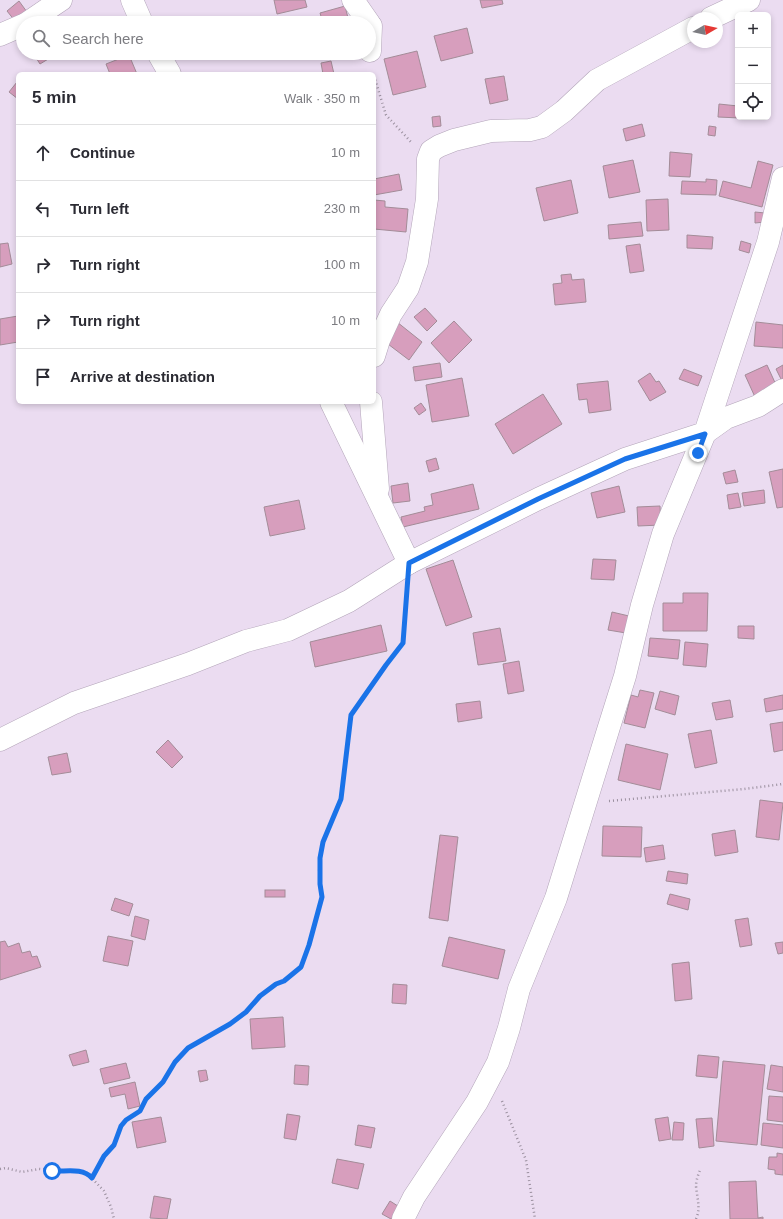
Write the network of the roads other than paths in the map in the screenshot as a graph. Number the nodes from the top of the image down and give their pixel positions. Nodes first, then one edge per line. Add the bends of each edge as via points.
1 (61, 0) edge
2 (132, 0) edge
3 (353, 0) edge
4 (749, 0) edge
5 (723, 12) edge
6 (37, 16) edge
7 (139, 16) edge
8 (364, 16) edge
9 (16, 28) edge
10 (687, 31) edge
11 (0, 35) edge
12 (162, 60) edge
13 (169, 72) edge
14 (783, 178) edge
15 (376, 348) edge
16 (783, 390) edge
17 (332, 404) edge
18 (371, 404) edge
19 (705, 434) junction
20 (379, 503) junction
21 (409, 563) junction
22 (0, 740) edge
23 (403, 1219) edge

1 - 6 street
2 - 7 street
3 - 8 street
4 - 5 street
9 - 11 street
10 - 15 street via 597,80 564,111 542,127 530,130 491,131 454,140 431,151 428,159 427,199 417,262 408,288 391,314
12 - 13 street
14 - 19 street via 768,242
16 - 19 street via 758,406 726,418
17 - 20 street
18 - 20 street
19 - 21 street via 625,459
19 - 23 street via 663,534 622,683 556,898 524,974 498,1062 477,1102 409,1205
20 - 21 street
21 - 22 street via 349,601 288,630 246,641 74,703

